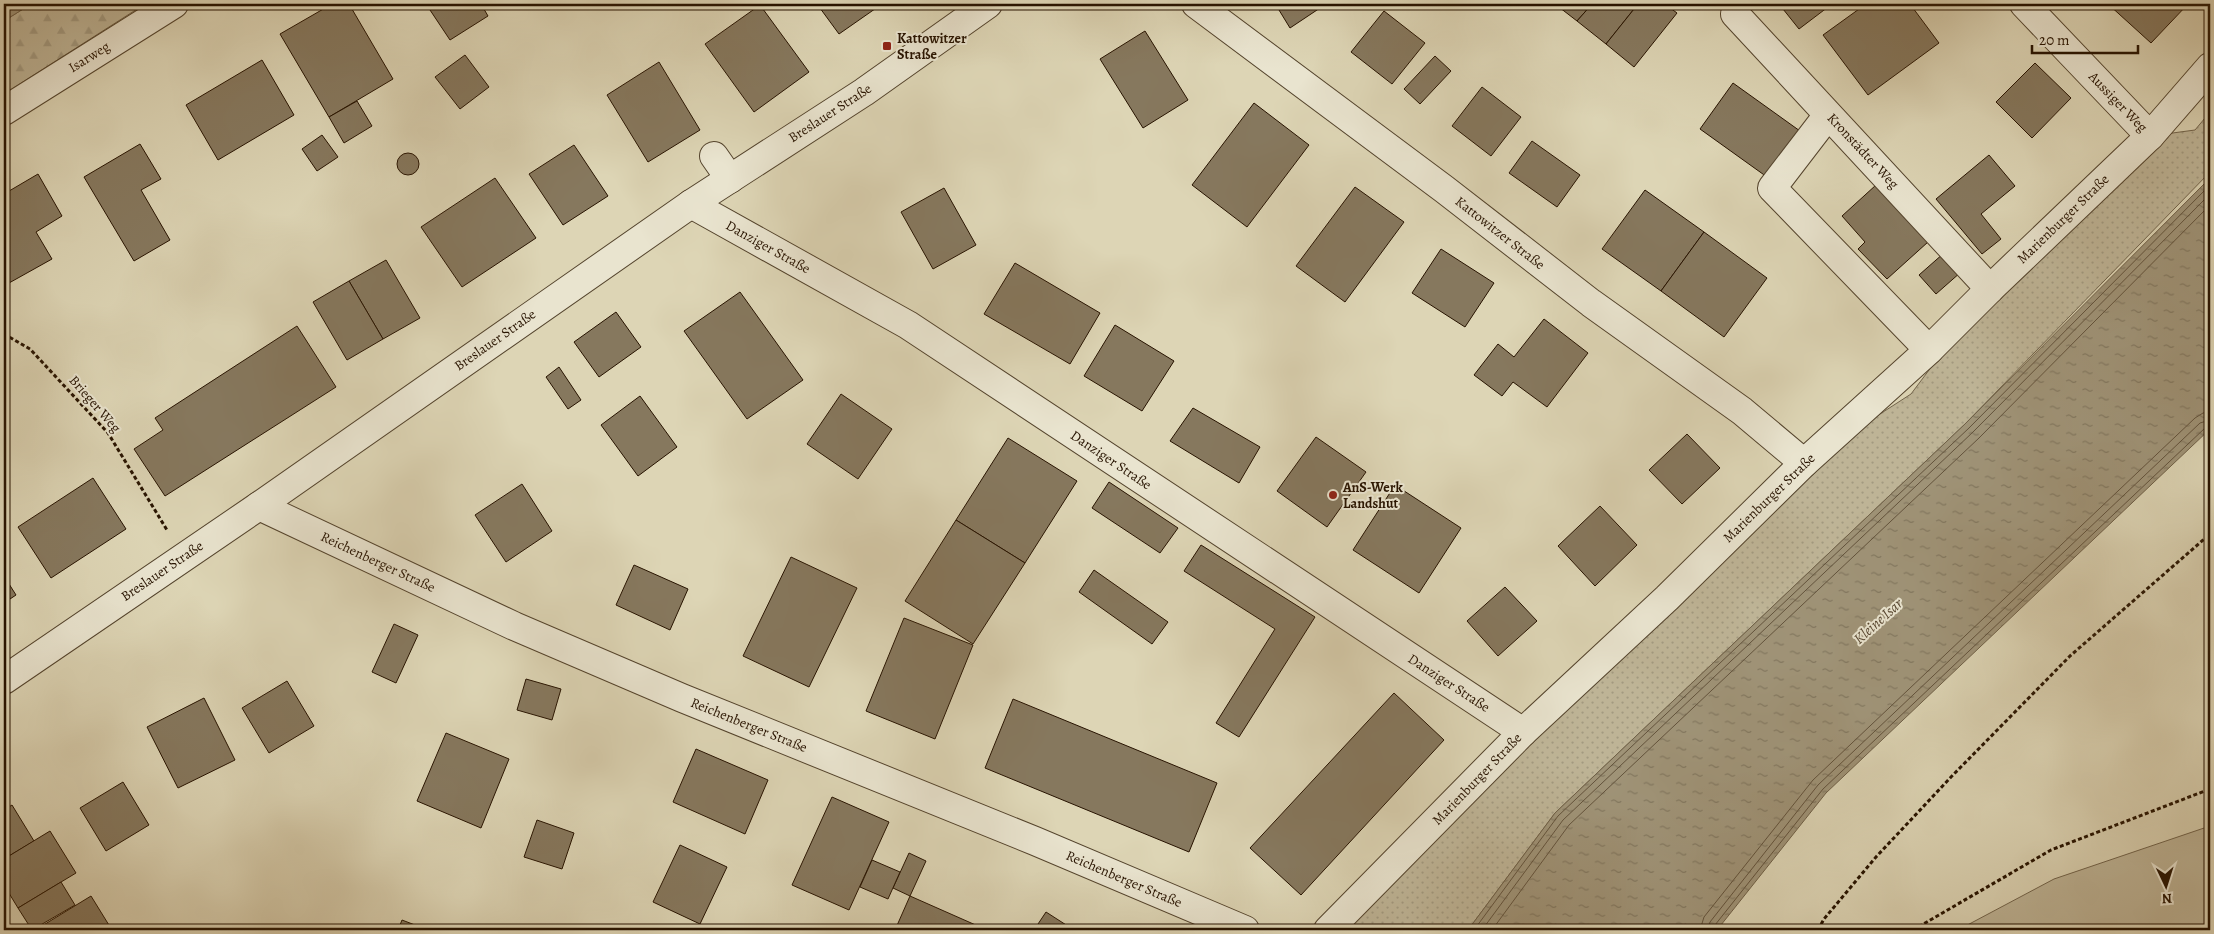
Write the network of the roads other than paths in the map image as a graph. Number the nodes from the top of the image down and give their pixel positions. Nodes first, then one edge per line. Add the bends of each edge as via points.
1 (174, 4) edge
2 (988, 4) edge
3 (1196, 4) edge
4 (2024, 4) edge
5 (1735, 14) dead end
6 (2210, 67) edge
7 (4, 111) edge
8 (1828, 114) junction
9 (2150, 136) junction
10 (714, 156) dead end
11 (730, 179) junction
12 (691, 204) junction
13 (1990, 289) junction
14 (1929, 350) junction
15 (1804, 463) junction
16 (259, 506) junction
17 (4, 680) edge
18 (1522, 732) junction
19 (1245, 930) edge
20 (1328, 930) edge

1 - 7 street, Isarweg
2 - 11 street, Breslauer Straße via 864,92
3 - 15 street, Kattowitzer Straße via 1591,303 1742,411
4 - 9 street, Aussiger Weg
5 - 8 street, Kronstädter Weg
6 - 9 street, Marienburger Straße
8 - 13 street, Kronstädter Weg
8 - 14 street via 1772,188
9 - 13 street, Marienburger Straße
10 - 11 street
11 - 12 street, Breslauer Straße
12 - 16 street, Breslauer Straße
12 - 18 street, Danziger Straße via 908,325
13 - 14 street, Marienburger Straße
14 - 15 street, Marienburger Straße
15 - 18 street, Marienburger Straße
16 - 17 street, Breslauer Straße
16 - 19 street, Reichenberger Straße via 514,626
18 - 20 street, Marienburger Straße

